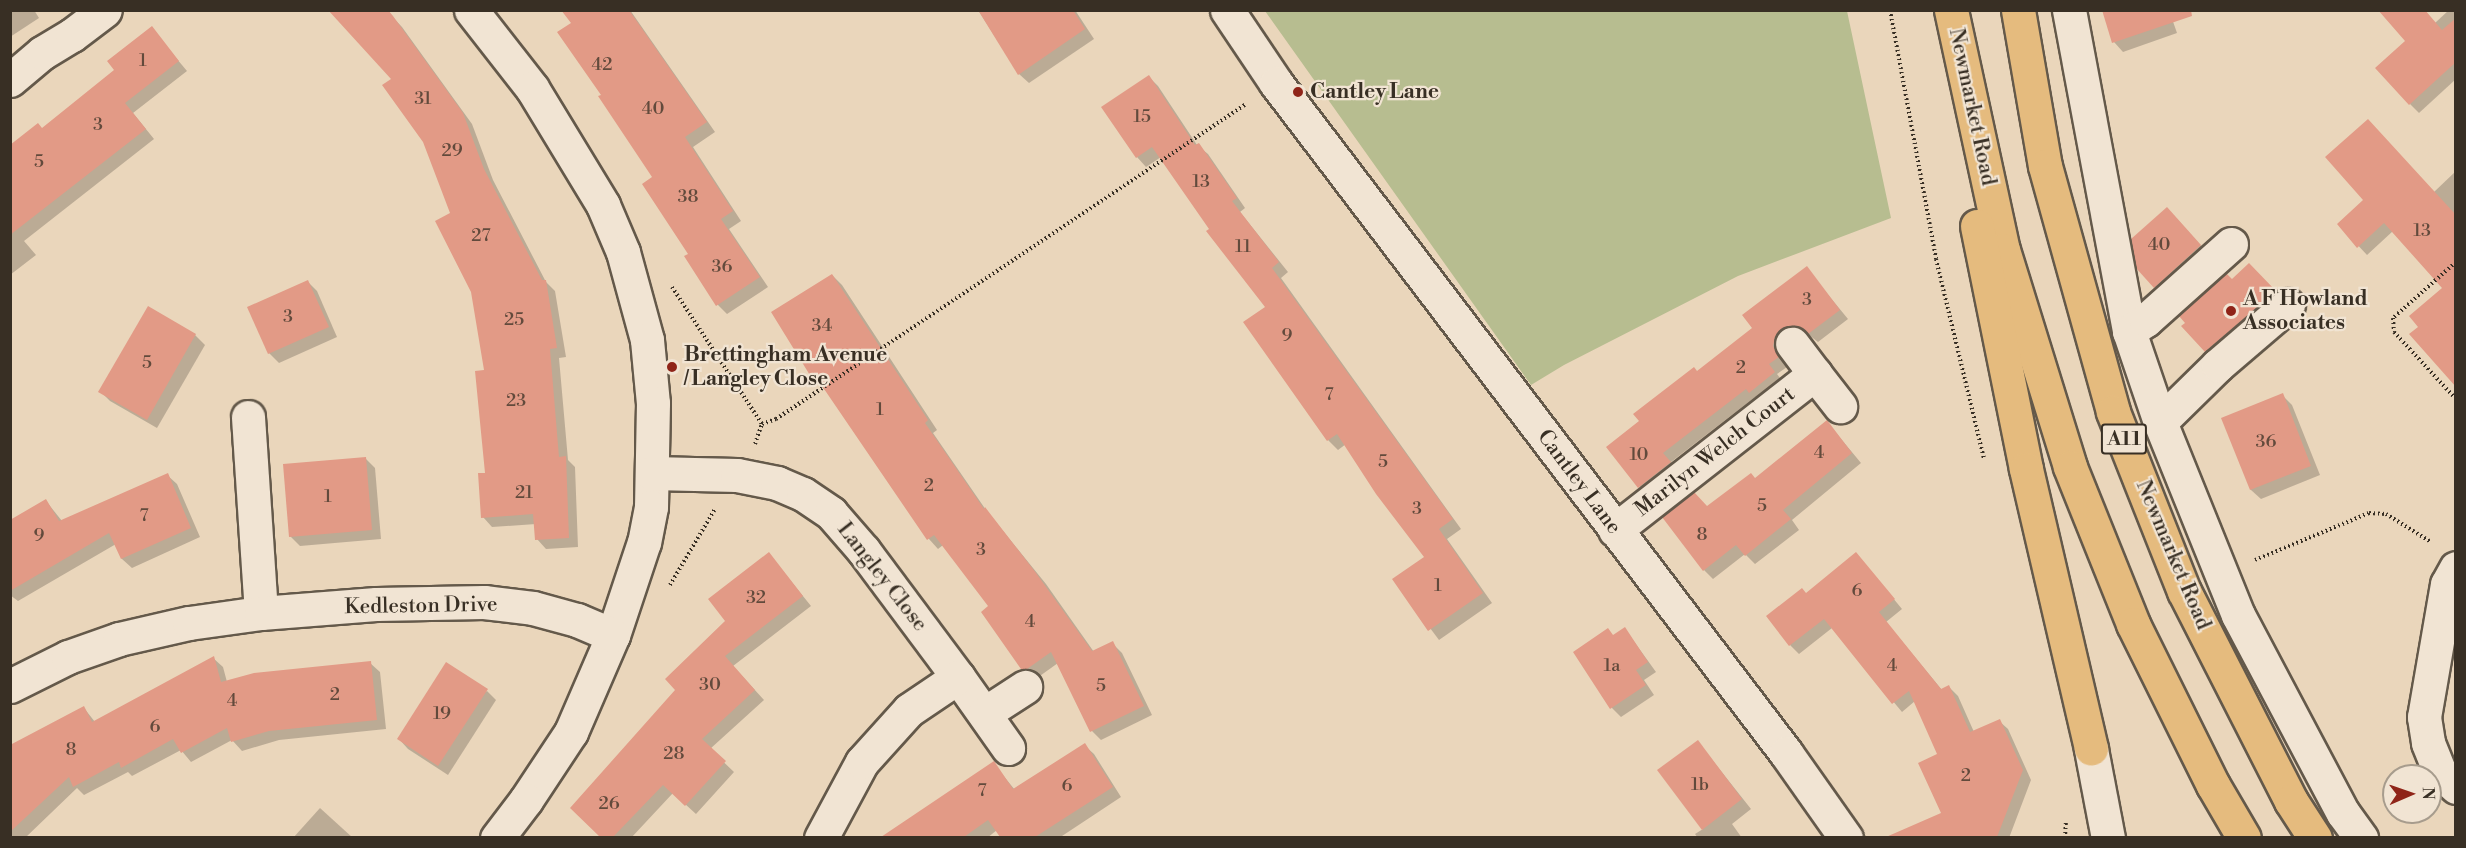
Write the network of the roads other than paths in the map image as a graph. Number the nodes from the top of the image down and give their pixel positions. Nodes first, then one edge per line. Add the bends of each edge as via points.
1 (105, 10) edge
2 (471, 10) edge
3 (1227, 10) edge
4 (2018, 10) edge
5 (2068, 10) edge
6 (1951, 11) edge
7 (10, 80) edge
8 (2231, 244) dead end
9 (2288, 304) dead end
10 (2129, 331) junction
11 (1792, 344) dead end
12 (1815, 375) junction
13 (1840, 406) dead end
14 (248, 417) dead end
15 (2160, 422) junction
16 (652, 473) junction
17 (1615, 530) junction
18 (2446, 557) edge
19 (261, 613) junction
20 (613, 635) junction
21 (958, 677) junction
22 (10, 686) edge
23 (1025, 687) dead end
24 (985, 713) junction
25 (1008, 748) dead end
26 (2091, 749) joint
27 (2456, 787) edge
28 (832, 832) edge
29 (497, 837) edge
30 (1846, 837) edge
31 (2108, 837) edge
32 (2244, 837) edge
33 (2315, 837) edge
34 (2361, 837) edge

1 - 7 street
2 - 16 street via 532,88 564,137 603,205 623,252 647,340 653,403
3 - 17 street, Cantley Lane via 1276,83
4 - 33 highway, Newmarket Road / A11 via 2045,166 2113,412 2184,591 2291,801
5 - 10 street, Newmarket Road
6 - 26 highway via 1980,249
6 - 32 highway, Newmarket Road via 2003,250 2070,467 2133,624 2213,785
8 - 10 street
9 - 15 street
10 - 15 street, Newmarket Road
11 - 12 street, Marilyn Welch Court
12 - 13 street, Marilyn Welch Court
12 - 17 street, Marilyn Welch Court
14 - 19 street
15 - 34 street, Newmarket Road via 2238,615 2343,813
16 - 20 street via 644,542
16 - 21 street, Langley Close via 737,475 777,483 803,494 831,513 864,551
17 - 30 street, Cantley Lane
18 - 27 street via 2447,584 2424,717 2428,742 2440,772
19 - 20 street, Kedleston Drive via 376,604 484,602 533,608
19 - 22 street, Kedleston Drive via 189,623 119,639 68,657
20 - 29 street via 571,732
21 - 24 street, Langley Close
21 - 28 street via 909,710 862,762
23 - 24 street
24 - 25 street, Langley Close
26 - 31 street

